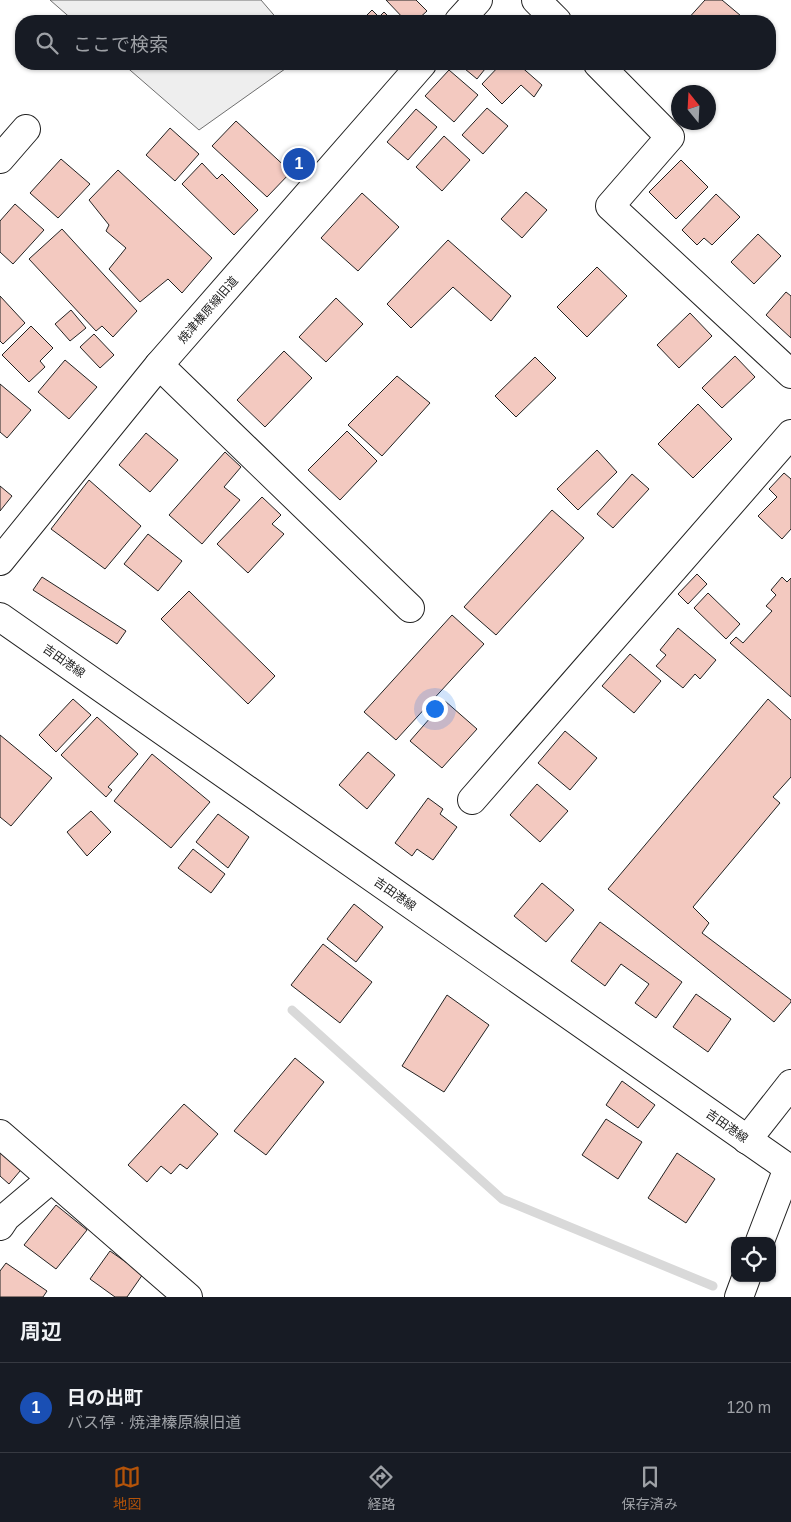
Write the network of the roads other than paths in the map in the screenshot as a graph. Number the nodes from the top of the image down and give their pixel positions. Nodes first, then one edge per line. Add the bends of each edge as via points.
1 (478, 0) edge
2 (536, 0) edge
3 (464, 15) edge
4 (551, 15) edge
5 (417, 70) edge
6 (604, 70) edge
7 (26, 129) dead end
8 (0, 159) edge
9 (159, 365) junction
10 (791, 374) edge
11 (791, 434) edge
12 (0, 561) edge
13 (410, 608) dead end
14 (0, 617) edge
15 (472, 800) dead end
16 (791, 1084) edge
17 (0, 1134) edge
18 (747, 1140) junction
19 (789, 1169) edge
20 (51, 1179) junction
21 (0, 1226) edge
22 (762, 1237) edge
23 (745, 1282) edge
24 (188, 1297) edge
25 (739, 1297) edge

1 - 3 street
2 - 4 street
5 - 9 street, 焼津榛原線旧道
6 - 10 street via 670,137 610,206
7 - 8 street
9 - 12 street, 焼津榛原線旧道
9 - 13 street
11 - 15 street
14 - 18 street, 吉田港線
16 - 18 street
17 - 20 street
18 - 19 street, 吉田港線
19 - 22 street
20 - 21 street via 6,1217
20 - 24 street
23 - 25 street

